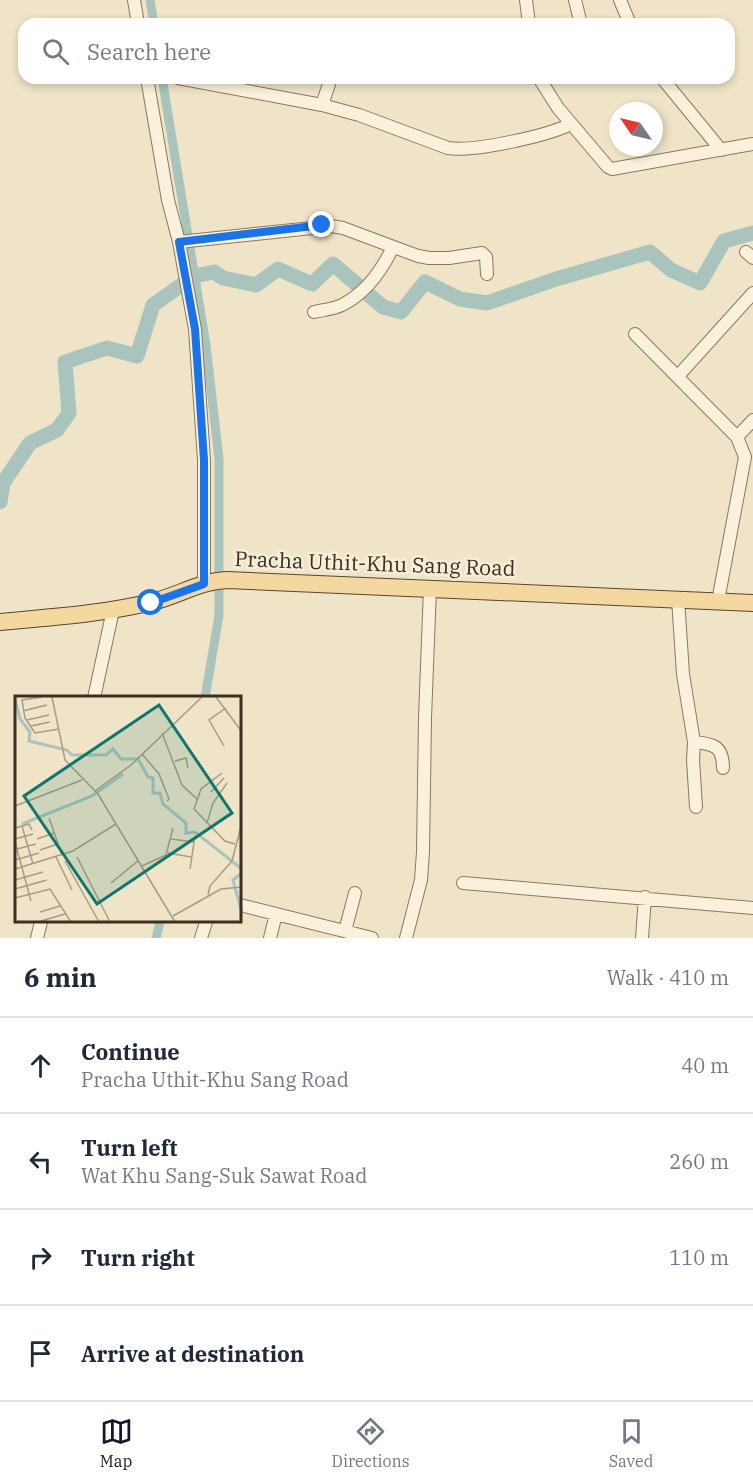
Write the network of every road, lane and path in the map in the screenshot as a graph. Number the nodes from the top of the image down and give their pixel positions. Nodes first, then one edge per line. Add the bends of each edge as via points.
1 (134, 0) edge
2 (526, 0) edge
3 (575, 0) edge
4 (620, 0) edge
5 (137, 18) edge
6 (528, 18) edge
7 (580, 18) edge
8 (626, 18) edge
9 (148, 84) edge
10 (210, 84) edge
11 (329, 84) edge
12 (543, 84) edge
13 (667, 84) edge
14 (322, 105) junction
15 (571, 124) junction
16 (753, 144) edge
17 (721, 150) junction
18 (179, 242) junction
19 (393, 247) junction
20 (487, 274) dead end
21 (753, 293) edge
22 (314, 312) dead end
23 (635, 334) dead end
24 (678, 376) junction
25 (753, 420) edge
26 (737, 437) junction
27 (215, 582) junction
28 (430, 588) junction
29 (678, 600) junction
30 (718, 601) junction
31 (753, 603) edge
32 (113, 610) junction
33 (0, 622) edge
34 (94, 696) edge
35 (694, 742) junction
36 (723, 768) dead end
37 (696, 807) dead end
38 (463, 883) dead end
39 (355, 893) dead end
40 (645, 897) junction
41 (242, 906) edge
42 (753, 908) edge
43 (276, 914) junction
44 (41, 923) edge
45 (205, 923) edge
46 (341, 933) edge
47 (37, 938) edge
48 (201, 938) edge
49 (270, 938) edge
50 (372, 938) edge
51 (406, 938) edge
52 (642, 938) edge

1 - 5 street
2 - 6 street
3 - 7 street
4 - 8 street
9 - 18 street
10 - 14 street
11 - 14 street
12 - 15 street
13 - 17 street
14 - 15 street via 457,149 520,139
15 - 17 street via 612,170
16 - 17 street
18 - 19 street via 331,226
18 - 27 street via 195,329
19 - 20 street via 429,258 482,253
19 - 22 street via 360,293 339,306
21 - 24 street
23 - 24 street
24 - 26 street
25 - 26 street
26 - 30 street via 745,457
27 - 28 main road, Pracha Uthit-Khu Sang Road
27 - 32 main road, Pracha Uthit-Khu Sang Road
28 - 29 main road, Pracha Uthit-Khu Sang Road
28 - 51 street via 423,852 421,880
29 - 30 main road, Pracha Uthit-Khu Sang Road
29 - 35 street via 683,674
30 - 31 main road, Pracha Uthit-Khu Sang Road
32 - 33 main road, Pracha Uthit-Khu Sang Road
32 - 34 street
35 - 36 street via 721,752
35 - 37 street
38 - 40 street
39 - 46 street
40 - 42 street
40 - 52 street
41 - 43 street
43 - 46 street
43 - 49 street
44 - 47 street
45 - 48 street
46 - 50 street

